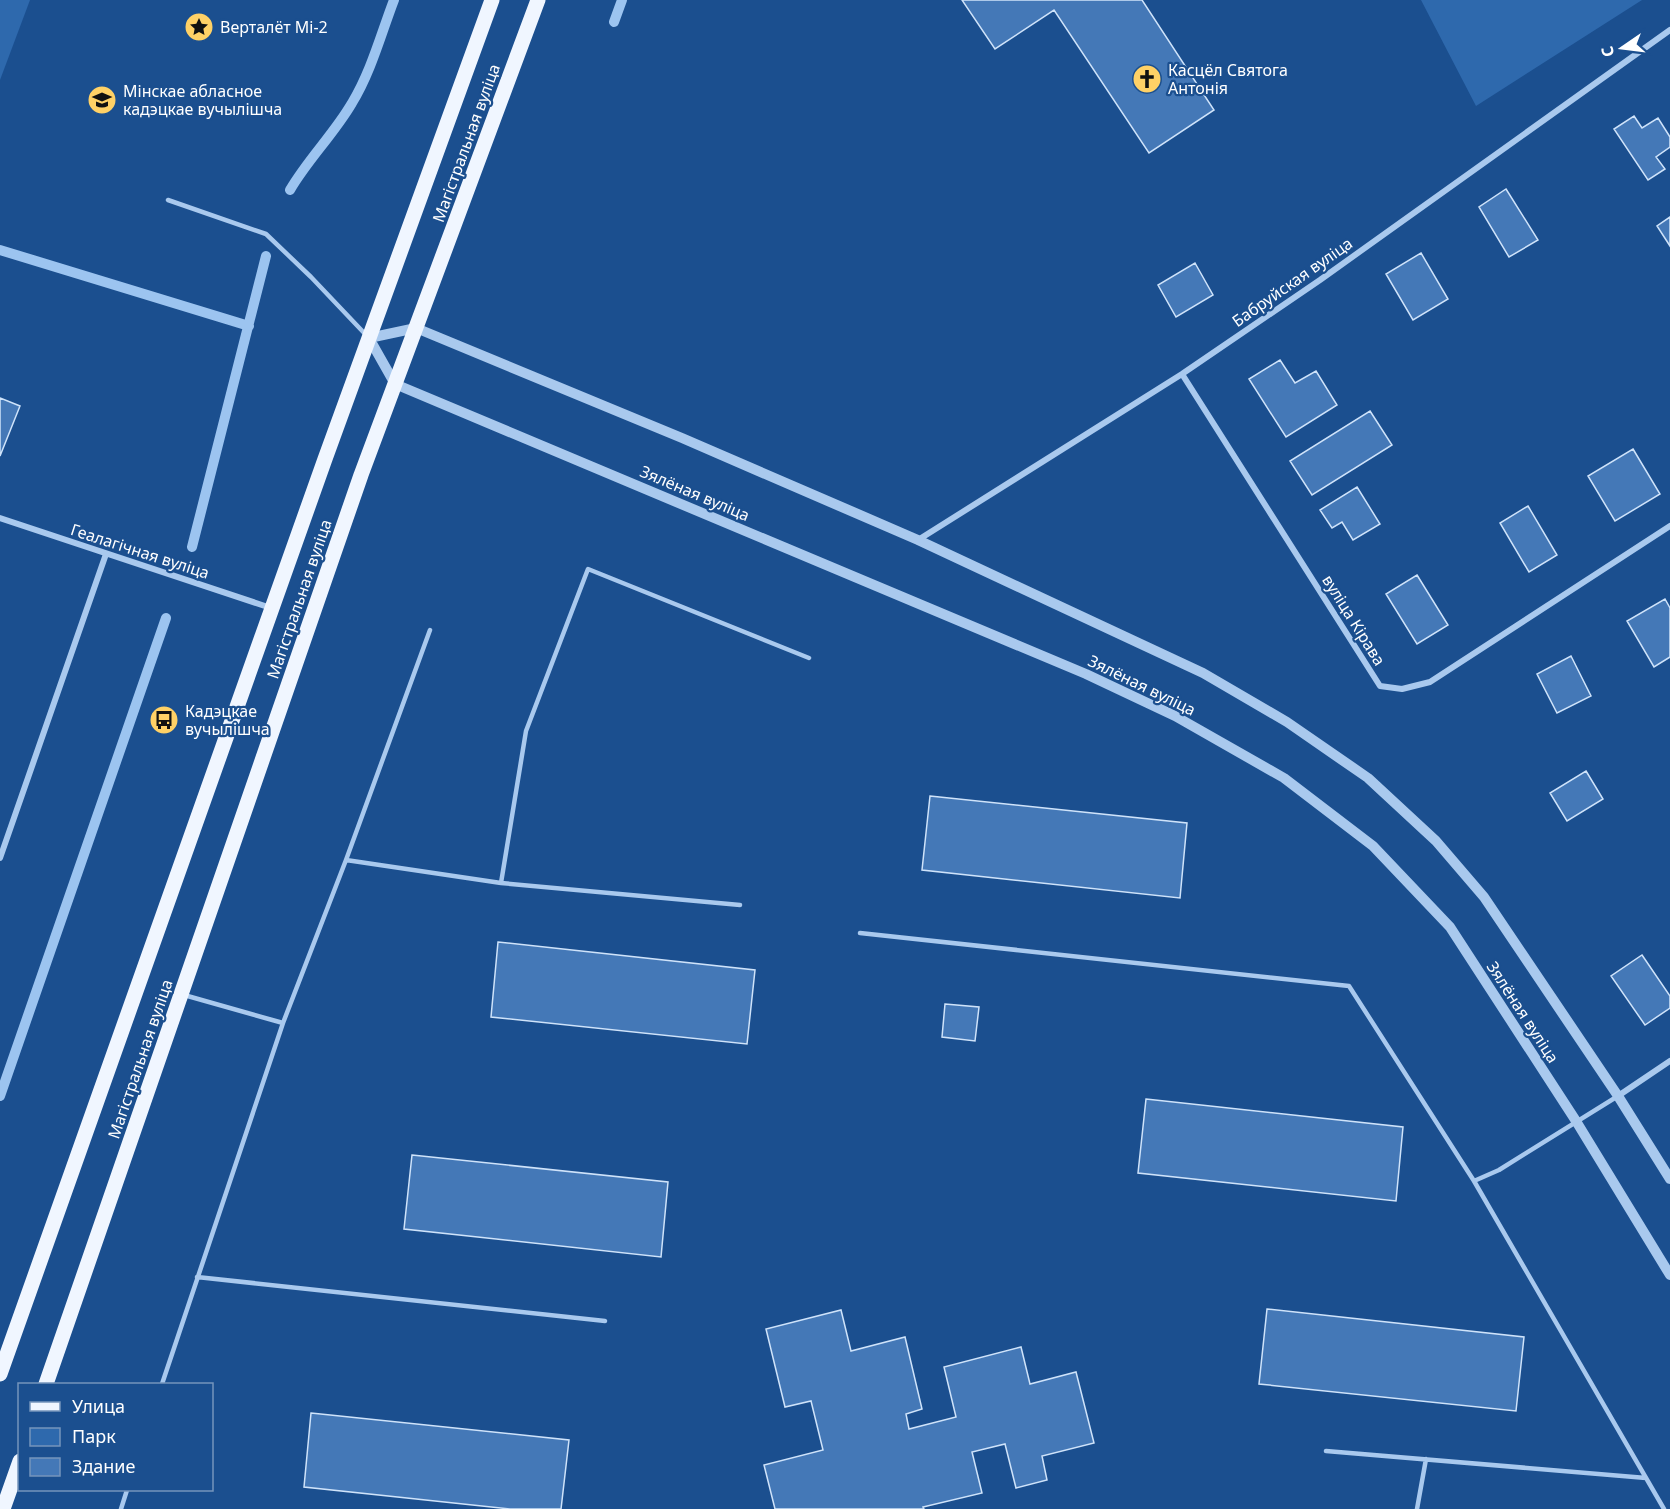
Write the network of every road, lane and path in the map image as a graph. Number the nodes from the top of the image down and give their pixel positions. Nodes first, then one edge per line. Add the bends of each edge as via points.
1 (492, 0) edge
2 (538, 0) edge
3 (1668, 32) edge
4 (1670, 40) edge
5 (168, 200) dead end
6 (416, 328) junction
7 (369, 338) junction
8 (1182, 374) junction
9 (395, 384) junction
10 (0, 518) edge
11 (1670, 526) edge
12 (918, 540) junction
13 (106, 554) junction
14 (272, 608) junction
15 (430, 630) dead end
16 (809, 658) dead end
17 (0, 858) edge
18 (346, 861) junction
19 (501, 883) junction
20 (740, 905) dead end
21 (860, 933) dead end
22 (182, 994) junction
23 (283, 1023) junction
24 (1670, 1061) edge
25 (1618, 1096) junction
26 (1576, 1121) junction
27 (1670, 1179) edge
28 (1474, 1181) junction
29 (1670, 1275) edge
30 (197, 1277) junction
31 (605, 1321) dead end
32 (0, 1374) edge
33 (46, 1383) edge
34 (162, 1383) edge
35 (1326, 1451) dead end
36 (1426, 1460) junction
37 (18, 1467) edge
38 (1646, 1478) junction
39 (127, 1491) edge
40 (3, 1509) edge
41 (121, 1509) edge
42 (1417, 1509) edge
43 (1664, 1509) edge

1 - 7 main road, Магістральная вуліца
2 - 6 main road, Магістральная вуліца
3 - 4 street
3 - 8 street, Бабруйская вуліца
5 - 7 lane via 266,234
6 - 7 street
6 - 9 main road, Магістральная вуліца
6 - 12 street, Зялёная вуліца
7 - 9 street
7 - 14 main road, Магістральная вуліца
8 - 11 street, вуліца Кірава via 1380,686 1402,690 1430,682
8 - 12 street, Бабруйская вуліца
9 - 22 main road, Магістральная вуліца
9 - 26 street, Зялёная вуліца via 1086,674 1175,716 1284,778 1373,846 1450,927
10 - 13 street, Геалагічная вуліца
12 - 25 street, Зялёная вуліца via 1203,673 1287,722 1368,778 1436,841 1484,897
13 - 14 street, Геалагічная вуліца
13 - 17 street
14 - 32 main road, Магістральная вуліца
15 - 18 lane
16 - 19 lane via 588,569 526,731
18 - 19 lane
18 - 23 lane
19 - 20 lane
21 - 28 lane via 1348,986
22 - 23 lane
22 - 33 main road, Магістральная вуліца
23 - 30 lane
24 - 25 street
25 - 26 lane
25 - 27 street, Зялёная вуліца
26 - 28 lane via 1499,1170
26 - 29 street, Зялёная вуліца
28 - 38 lane
30 - 31 lane
30 - 34 lane
35 - 36 lane
36 - 38 lane
36 - 42 lane
37 - 40 main road
38 - 43 lane
39 - 41 lane

